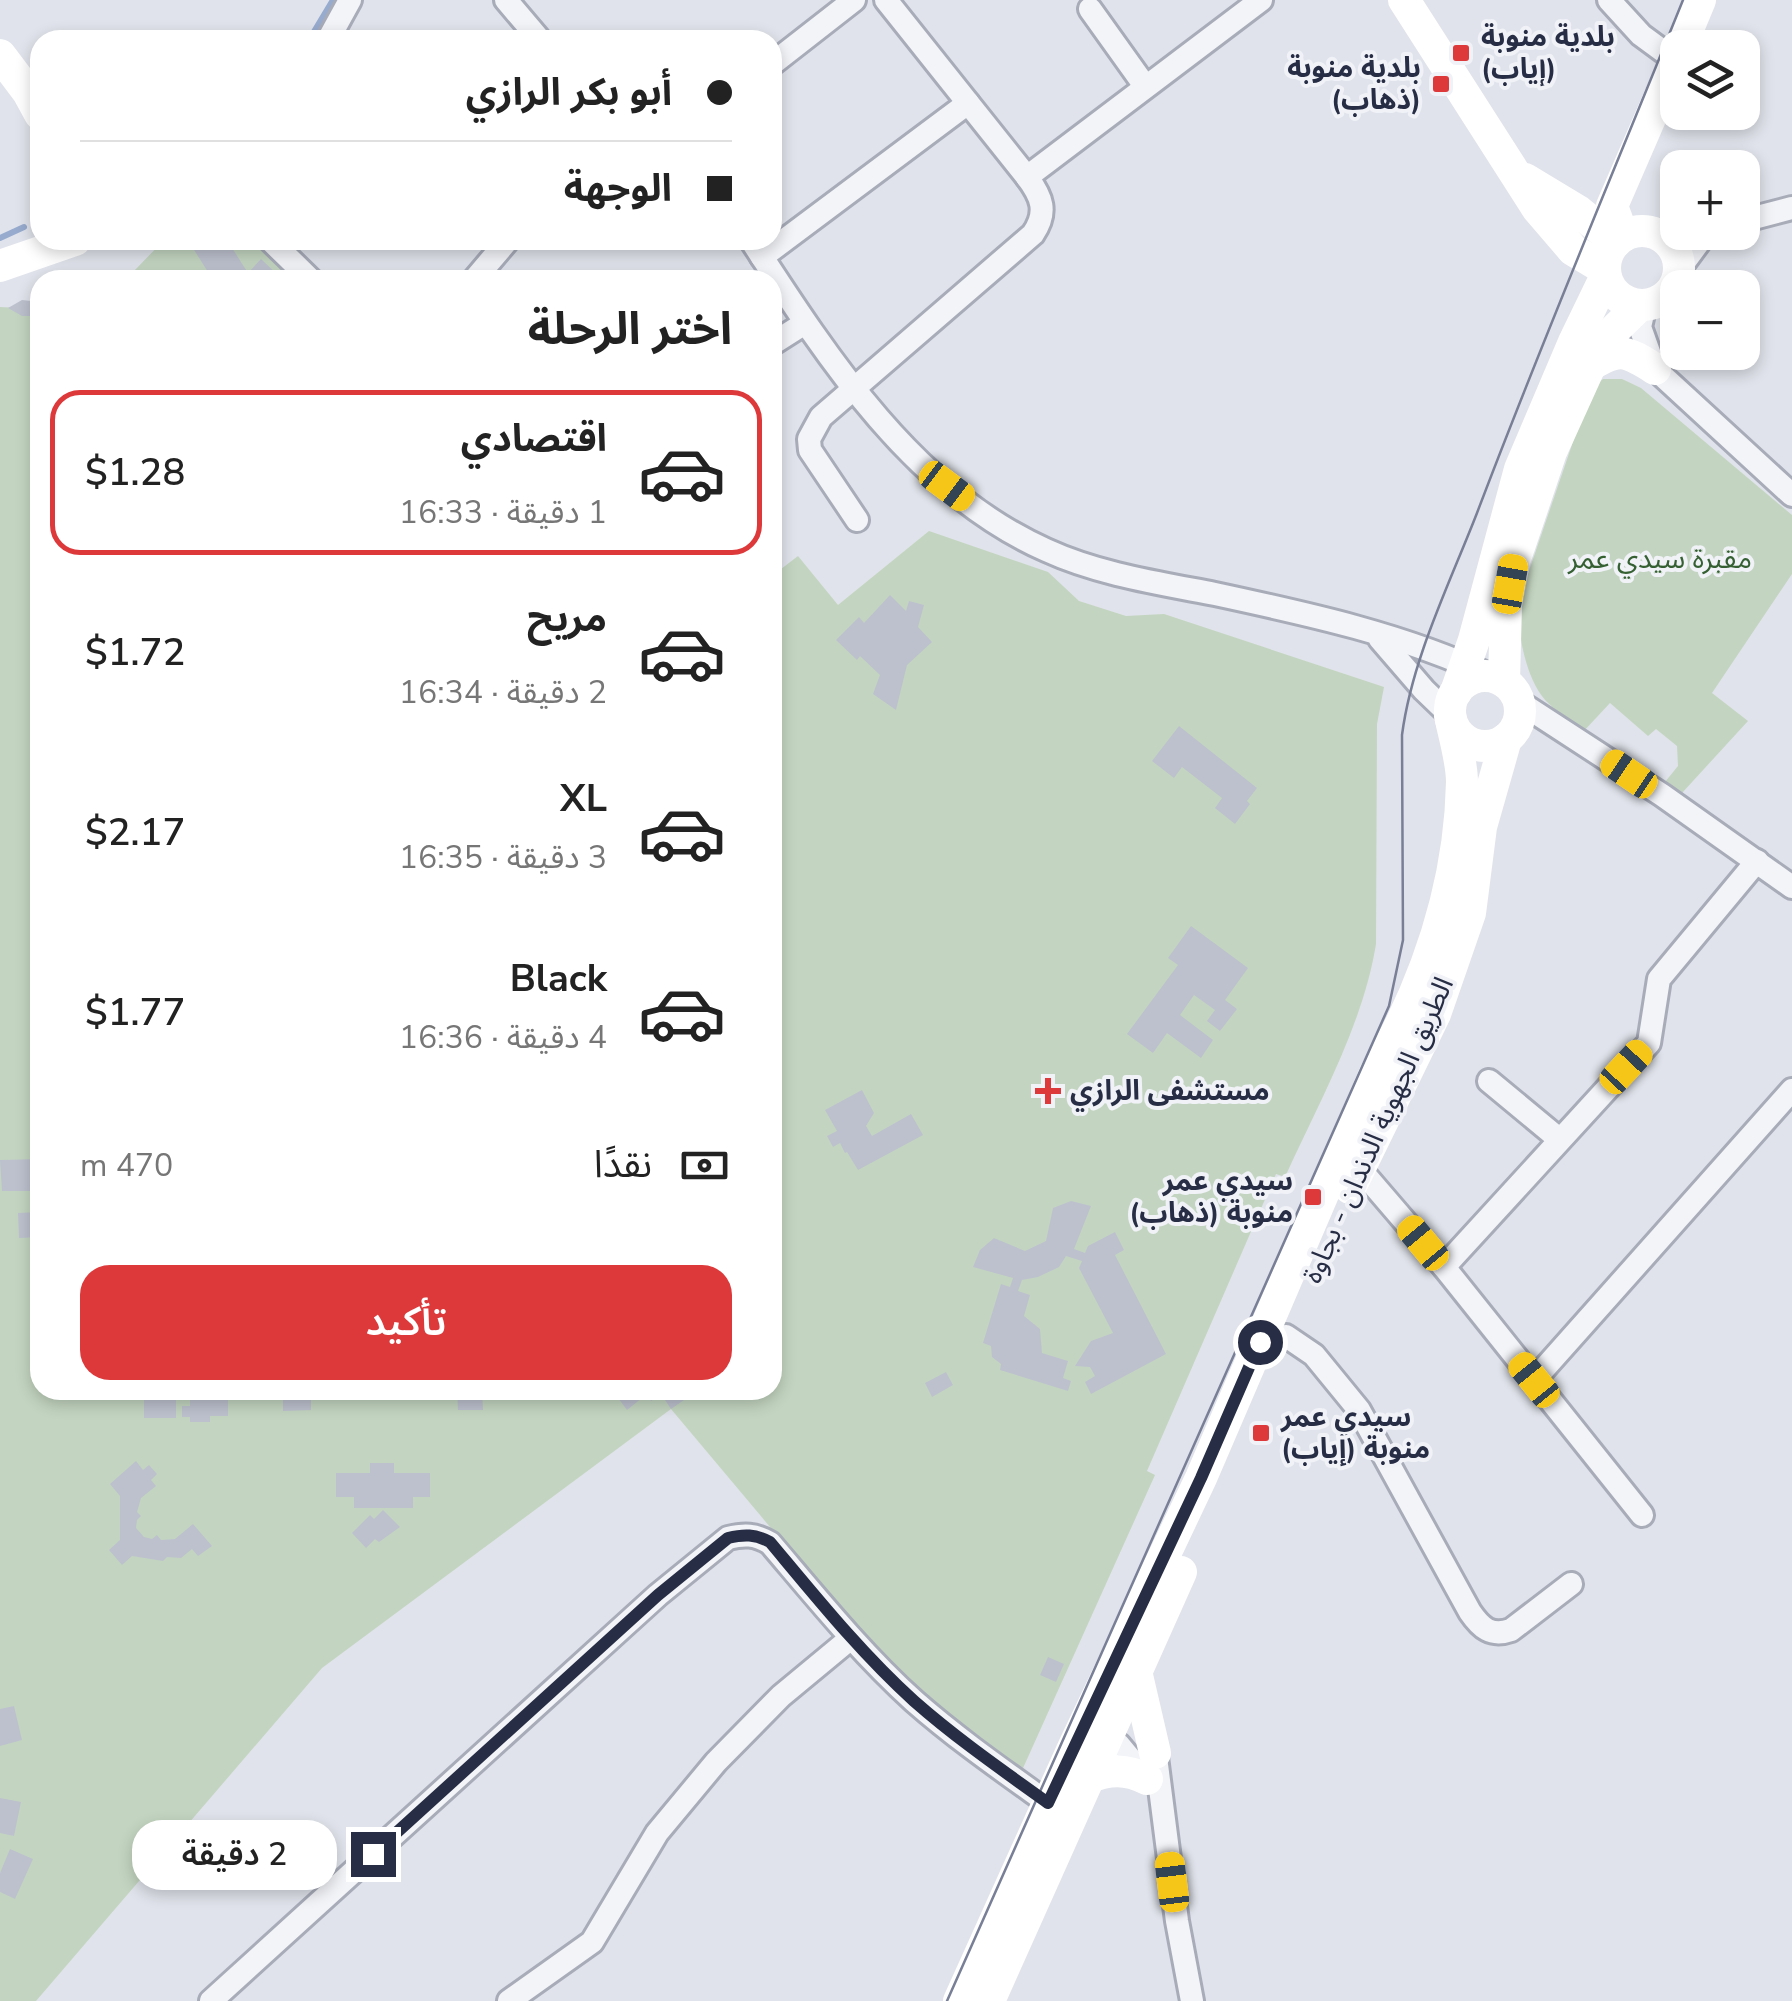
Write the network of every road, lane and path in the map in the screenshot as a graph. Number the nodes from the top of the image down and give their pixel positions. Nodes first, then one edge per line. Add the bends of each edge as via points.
1 (350, 0) edge
2 (506, 0) edge
3 (854, 0) edge
4 (886, 0) edge
5 (1261, 0) edge
6 (1404, 0) edge
7 (1609, 0) edge
8 (1700, 0) edge
9 (1090, 10) dead end
10 (334, 30) edge
11 (532, 30) edge
12 (1688, 30) edge
13 (0, 40) edge
14 (1660, 45) edge
15 (0, 55) edge
16 (782, 56) edge
17 (30, 72) edge
18 (1146, 86) junction
19 (1660, 94) edge
20 (30, 96) edge
21 (968, 103) junction
22 (1630, 160) junction
23 (1507, 165) junction
24 (1027, 177) junction
25 (1792, 208) edge
26 (1760, 216) edge
27 (782, 230) edge
28 (1660, 239) edge
29 (1660, 243) edge
30 (1612, 246) junction
31 (43, 250) edge
32 (280, 250) edge
33 (500, 250) edge
34 (1668, 250) edge
35 (0, 266) edge
36 (301, 270) edge
37 (482, 270) edge
38 (782, 288) edge
39 (1642, 305) junction
40 (805, 323) junction
41 (782, 338) edge
42 (1587, 367) junction
43 (1656, 368) junction
44 (855, 390) junction
45 (1792, 494) edge
46 (856, 520) dead end
47 (1374, 634) junction
48 (1488, 700) junction
49 (1757, 861) junction
50 (1792, 886) edge
51 (1489, 1081) dead end
52 (1792, 1090) edge
53 (1559, 1139) junction
54 (1350, 1162) junction
55 (1444, 1268) junction
56 (1286, 1336) junction
57 (1534, 1380) junction
58 (1642, 1514) dead end
59 (1571, 1584) dead end
60 (850, 1638) junction
61 (1136, 1671) junction
62 (1100, 1720) junction
63 (1088, 1778) junction
64 (1155, 1779) junction
65 (1048, 1803) junction
66 (211, 2001) edge
67 (509, 2001) edge
68 (960, 2001) edge
69 (988, 2001) edge
70 (1192, 2001) edge

1 - 10 street
2 - 11 street
3 - 16 street
4 - 21 street
5 - 18 street
6 - 23 main road
7 - 14 street via 1641,35
8 - 12 main road, الطريق الجهوية الدندان - بجاوة
9 - 18 street
13 - 17 main road
15 - 20 main road
18 - 24 street
19 - 22 main road, الطريق الجهوية الدندان - بجاوة
21 - 24 street
21 - 27 street
22 - 28 main road via 1637,214
22 - 30 main road, الطريق الجهوية الدندان - بجاوة
23 - 30 main road via 1578,212
23 - 30 main road via 1579,255
24 - 44 street via 1042,207 1033,234
25 - 26 street
29 - 30 main road via 1641,231
30 - 39 main road via 1615,293
30 - 48 main road, الطريق الجهوية الدندان - بجاوة via 1520,469 1474,640
31 - 35 main road
32 - 36 street
33 - 37 street
34 - 39 main road via 1673,289
38 - 40 street
39 - 42 main road, الطريق الجهوية الدندان - بجاوة via 1600,344
39 - 43 street via 1640,326
40 - 41 street
40 - 44 street
42 - 43 main road via 1625,352
42 - 48 main road, الطريق الجهوية الدندان - بجاوة via 1514,562
43 - 45 street
44 - 46 street via 821,417 809,439 817,463
44 - 47 street via 947,486 1046,550
47 - 48 street
47 - 48 street via 1424,690
48 - 49 street via 1526,722 1549,721
48 - 54 main road, الطريق الجهوية الدندان - بجاوة via 1462,779 1433,954 1375,1074
48 - 54 main road, الطريق الجهوية الدندان - بجاوة via 1470,914 1434,1014
49 - 50 street
49 - 53 street via 1659,979 1649,1043
51 - 53 street
52 - 57 street
53 - 55 street
54 - 55 street
54 - 56 main road, الطريق الجهوية الدندان - بجاوة
54 - 62 main road, الطريق الجهوية الدندان - بجاوة via 1201,1478
55 - 57 street
56 - 59 street via 1314,1355 1359,1410 1484,1629 1511,1630
56 - 61 main road, الطريق الجهوية الدندان - بجاوة
57 - 58 street
60 - 65 street via 951,1732
60 - 66 street via 770,1542 750,1534 728,1538
60 - 67 street via 716,1762 647,1848 592,1942
61 - 62 main road, الطريق الجهوية الدندان - بجاوة
61 - 64 main road
62 - 63 main road, الطريق الجهوية الدندان - بجاوة
62 - 64 street
62 - 65 main road, الطريق الجهوية الدندان - بجاوة
63 - 64 main road via 1123,1770
63 - 69 main road, الطريق الجهوية الدندان - بجاوة
64 - 70 street
65 - 68 main road, الطريق الجهوية الدندان - بجاوة

